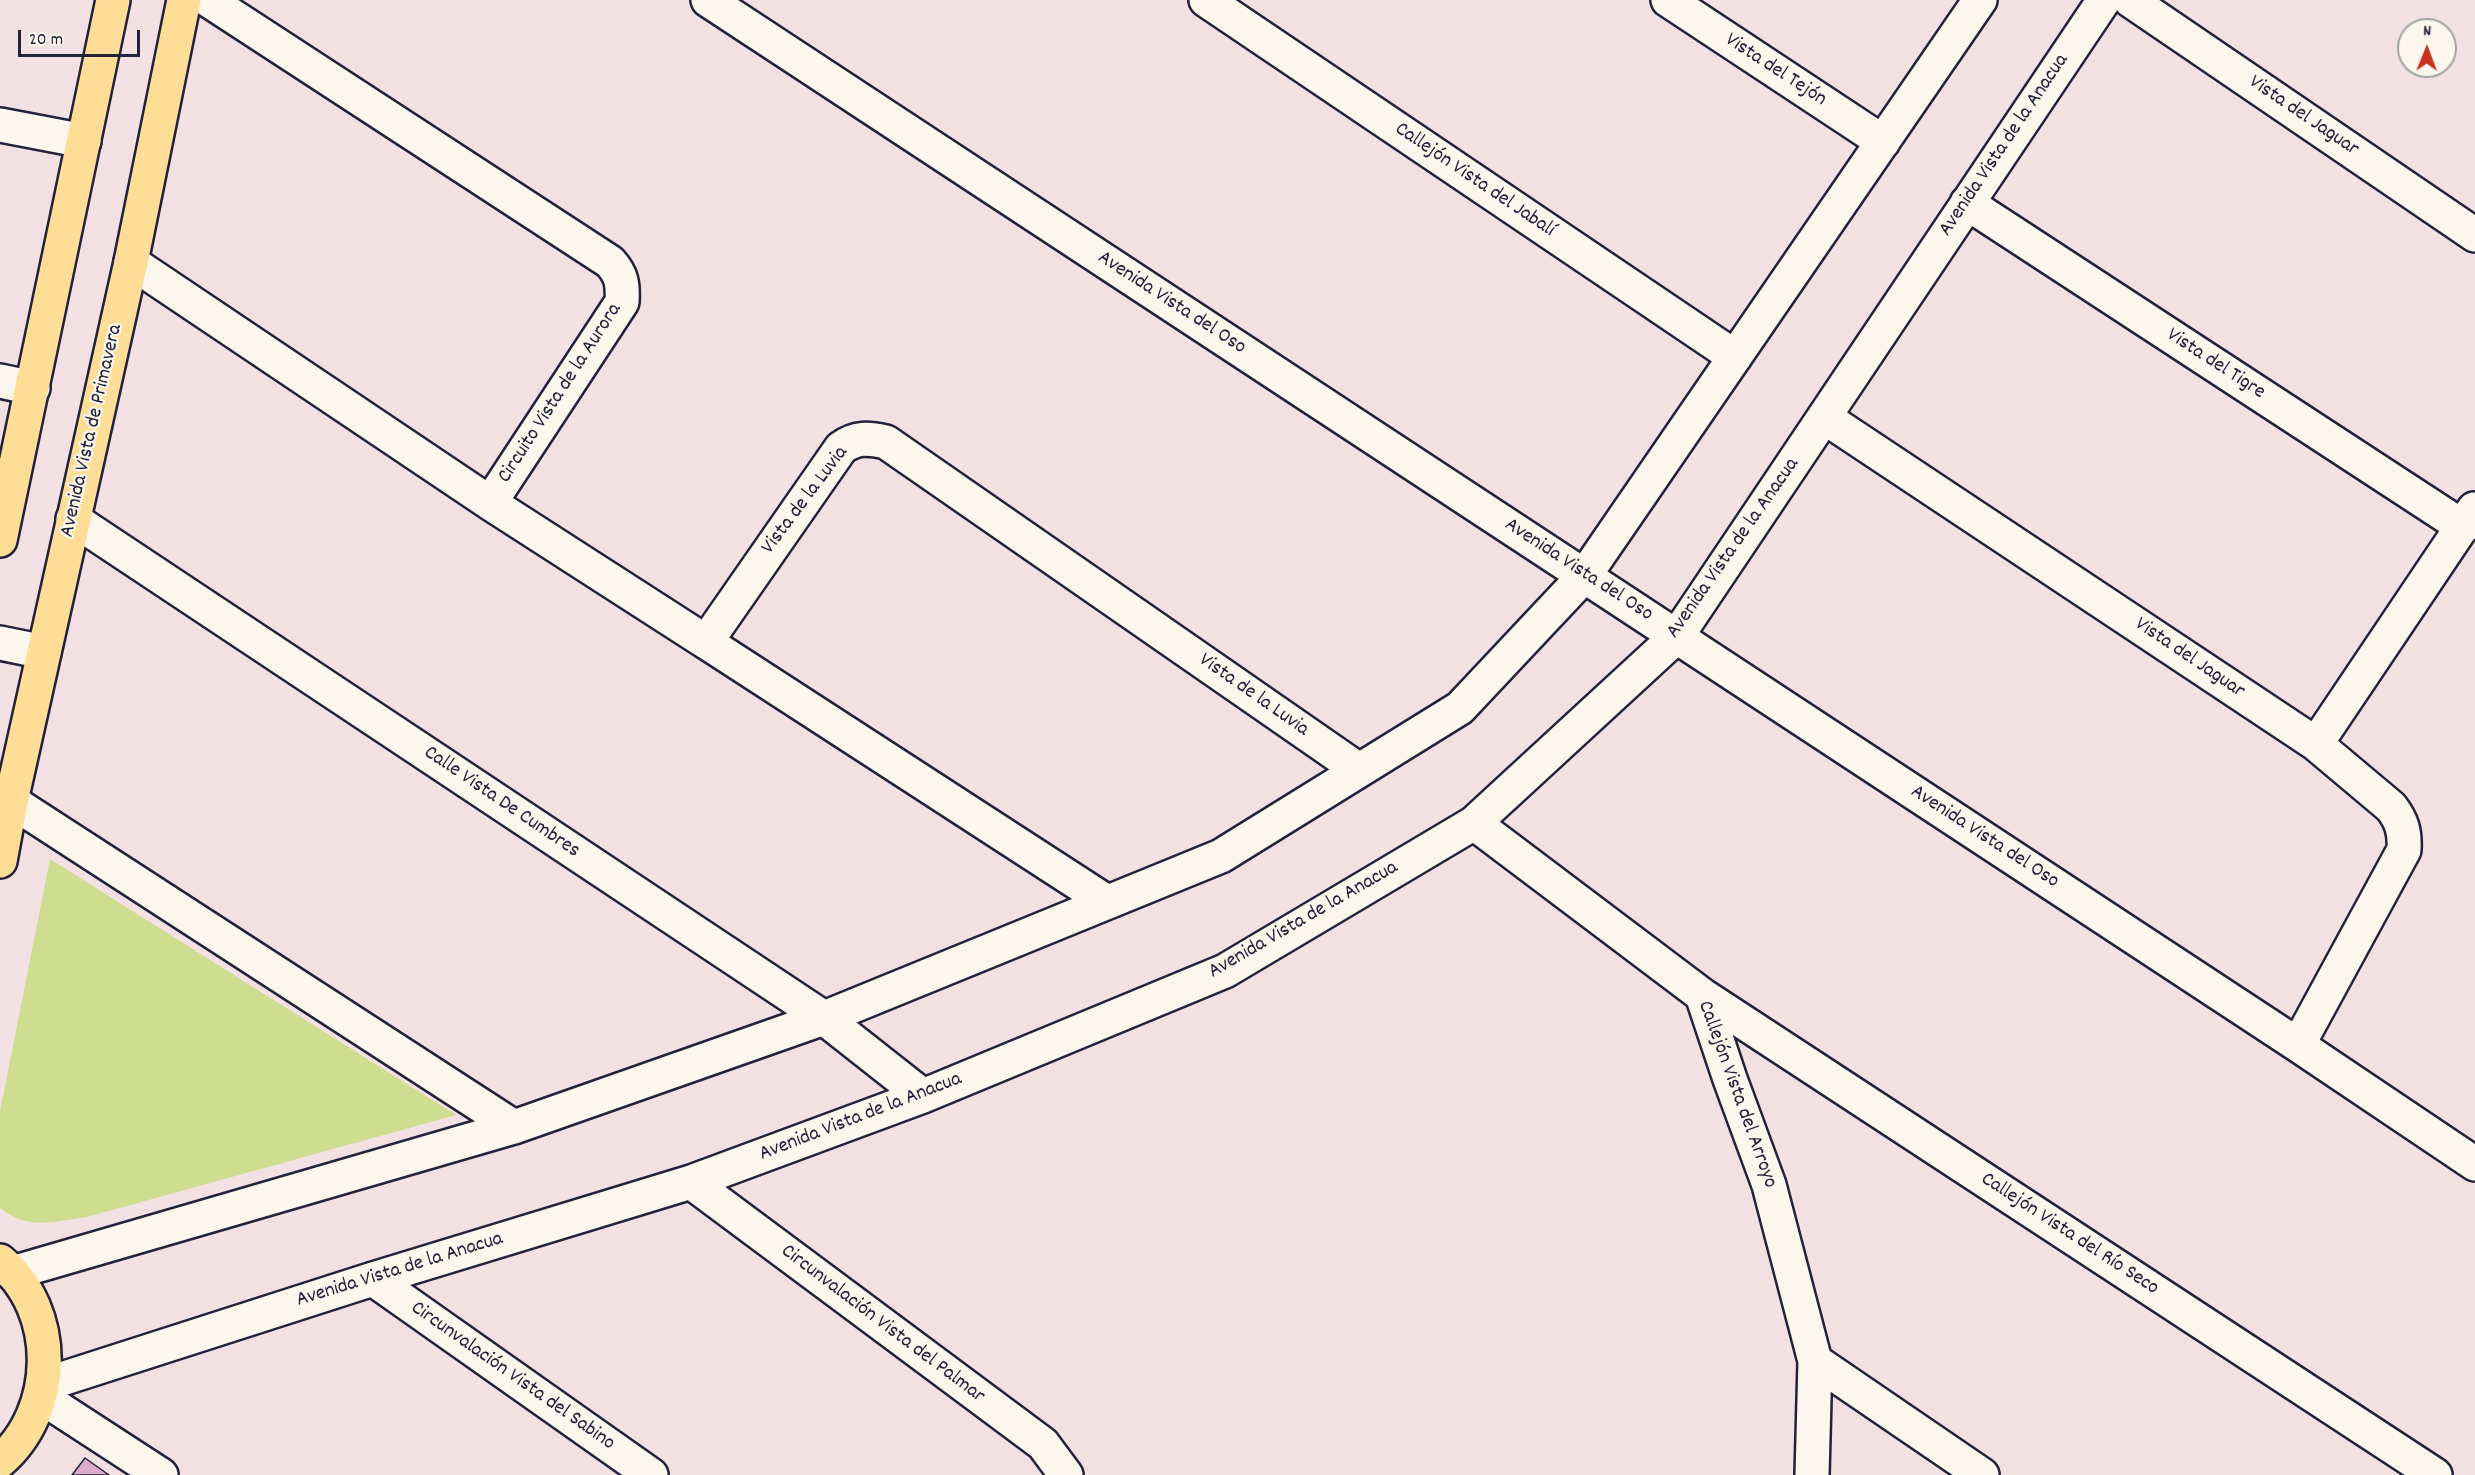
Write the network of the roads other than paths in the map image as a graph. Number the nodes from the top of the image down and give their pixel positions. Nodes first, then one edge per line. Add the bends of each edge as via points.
1 (113, 0) edge
2 (184, 0) edge
3 (208, 0) edge
4 (708, 0) edge
5 (1668, 0) edge
6 (1980, 0) edge
7 (2104, 0) edge
8 (2130, 0) edge
9 (1224, 5) edge
10 (0, 124) edge
11 (84, 141) junction
12 (1883, 142) junction
13 (1967, 203) junction
14 (2475, 235) edge
15 (131, 262) junction
16 (1735, 357) junction
17 (0, 381) edge
18 (33, 388) junction
19 (1824, 417) junction
20 (490, 503) junction
21 (2469, 517) edge
22 (73, 519) junction
23 (0, 540) edge
24 (1585, 575) junction
25 (1677, 636) junction
26 (706, 642) junction
27 (0, 644) edge
28 (44, 652) junction
29 (2316, 744) junction
30 (1359, 770) junction
31 (11, 801) junction
32 (1474, 823) junction
33 (0, 861) edge
34 (1107, 902) junction
35 (1702, 995) junction
36 (824, 1018) junction
37 (2298, 1045) junction
38 (923, 1096) junction
39 (514, 1127) junction
40 (2475, 1164) edge
41 (691, 1182) junction
42 (6, 1267) edge
43 (373, 1279) junction
44 (1815, 1361) junction
45 (42, 1391) junction
46 (0, 1461) edge
47 (161, 1475) edge
48 (651, 1475) edge
49 (1066, 1475) edge
50 (1812, 1475) edge
51 (1982, 1475) edge
52 (2434, 1475) edge

1 - 11 main road
2 - 15 main road, Avenida Vista de Primavera
3 - 20 street, Circuito Vista de la Aurora via 610,262 618,271 623,284 622,302
4 - 24 street, Avenida Vista del Oso
5 - 12 street, Vista del Tejón
6 - 12 street
7 - 13 street, Avenida Vista de la Anacua
8 - 14 street, Vista del Jaguar
9 - 16 street, Callejón Vista del Jabalí
10 - 11 street
11 - 18 main road
12 - 16 street
13 - 19 street, Avenida Vista de la Anacua
13 - 21 street, Vista del Tigre
15 - 20 street, Circuito Vista de la Aurora
15 - 22 main road, Avenida Vista de Primavera
16 - 24 street
17 - 18 street
18 - 23 main road
19 - 25 street, Avenida Vista de la Anacua
19 - 29 street, Vista del Jaguar
20 - 26 street
21 - 29 street
22 - 28 main road, Avenida Vista de Primavera
22 - 36 street, Calle Vista De Cumbres
24 - 25 street, Avenida Vista del Oso
24 - 30 street via 1460,708
25 - 32 street, Avenida Vista de la Anacua
25 - 37 street, Avenida Vista del Oso
26 - 30 street, Vista de la Luvia via 841,448 852,440 868,438 886,442
26 - 34 street
27 - 28 street
28 - 31 main road, Avenida Vista de Primavera
29 - 37 street, Vista del Jaguar via 2391,807 2400,819 2405,838 2404,850
30 - 34 street via 1221,856
31 - 33 main road, Avenida Vista de Primavera
31 - 39 street
32 - 35 street, Callejón Vista del Arroyo
32 - 38 street, Avenida Vista de la Anacua via 1225,971
34 - 36 street
35 - 44 street, Callejón Vista del Arroyo via 1769,1185
35 - 52 street, Callejón Vista del Río Seco
36 - 38 street, Calle Vista De Cumbres
36 - 39 street
37 - 40 street, Avenida Vista del Oso
38 - 41 street, Avenida Vista de la Anacua
39 - 42 street
41 - 43 street, Avenida Vista de la Anacua
41 - 49 street, Circunvalación Vista del Palmar via 1043,1444
42 - 45 main road via 27,1294 39,1320 45,1357
43 - 45 street, Avenida Vista de la Anacua
43 - 48 street, Circunvalación Vista del Sabino
44 - 50 street, Callejón Vista del Arroyo
44 - 51 street
45 - 46 main road via 23,1436
45 - 47 street

